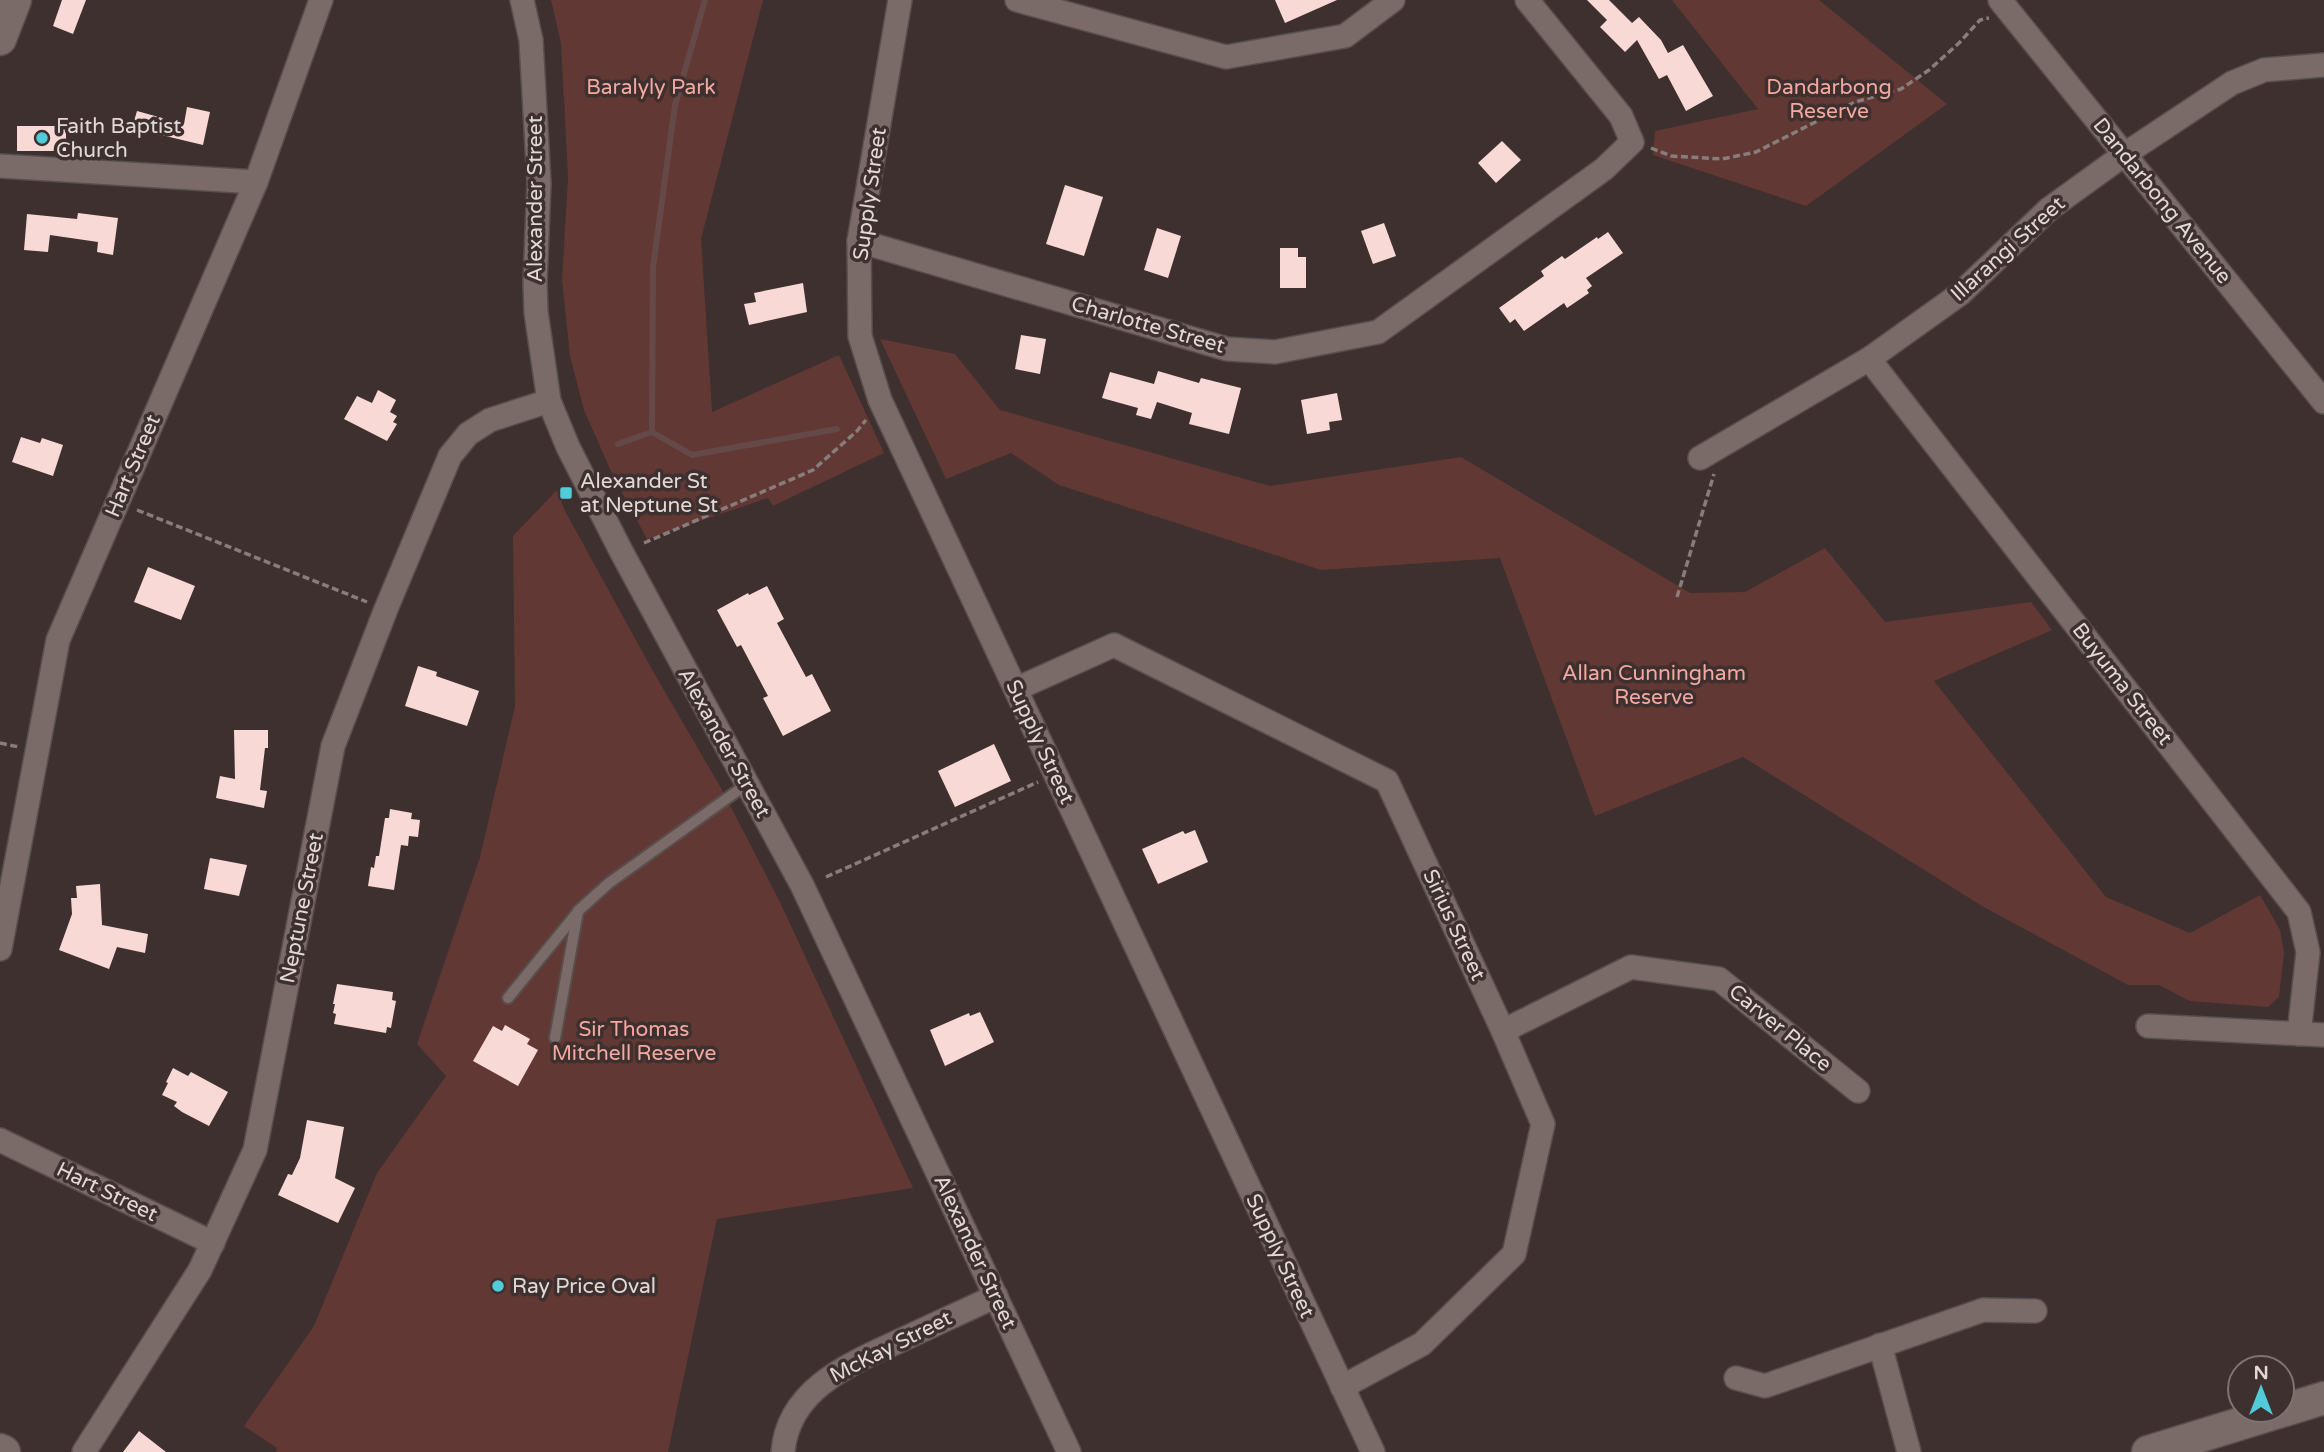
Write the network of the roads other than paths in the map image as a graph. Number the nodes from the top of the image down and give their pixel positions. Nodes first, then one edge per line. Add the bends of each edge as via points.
1 (15, 0) edge
2 (321, 0) edge
3 (522, 0) edge
4 (900, 0) edge
5 (1017, 0) edge
6 (1393, 0) edge
7 (1527, 0) edge
8 (1997, 11) edge
9 (0, 39) edge
10 (2324, 65) edge
11 (2125, 154) junction
12 (0, 166) edge
13 (256, 182) junction
14 (859, 241) junction
15 (1869, 359) junction
16 (549, 401) junction
17 (2324, 402) edge
18 (1700, 458) dead end
19 (1016, 689) junction
20 (747, 784) junction
21 (578, 911) junction
22 (0, 949) edge
23 (508, 998) dead end
24 (2148, 1026) dead end
25 (1503, 1031) junction
26 (2299, 1034) junction
27 (2324, 1035) edge
28 (555, 1038) dead end
29 (1857, 1091) dead end
30 (0, 1140) edge
31 (214, 1243) junction
32 (996, 1296) junction
33 (2035, 1311) dead end
34 (1880, 1345) junction
35 (1736, 1378) dead end
36 (1342, 1387) junction
37 (2324, 1398) edge
38 (84, 1452) edge
39 (783, 1452) edge
40 (1069, 1452) edge
41 (1373, 1452) edge
42 (1909, 1452) edge
43 (2148, 1452) edge

1 - 9 street
2 - 13 street, Hart Street
3 - 16 street, Alexander Street via 531,40 539,183 536,312
4 - 14 street, Supply Street
5 - 6 street via 1226,57 1345,36
7 - 14 street, Charlotte Street via 1621,116 1632,142 1604,169 1378,332 1275,352 1227,349
8 - 11 street, Dandarbong Avenue
10 - 11 street, Illarangi Street via 2264,70 2232,83
11 - 15 street, Illarangi Street via 2049,209 1960,294
11 - 17 street, Dandarbong Avenue
12 - 13 street
13 - 22 street, Hart Street via 58,640
14 - 19 street, Supply Street via 860,336 880,400
15 - 18 street, Illarangi Street
15 - 26 street, Buyuma Street via 2299,912 2308,953
16 - 20 street, Alexander Street via 621,551
16 - 31 street, Neptune Street via 490,420 468,434 450,456 386,610 333,746 255,1150
19 - 25 street, Sirius Street via 1114,645 1387,781
19 - 36 street, Supply Street
20 - 21 lane via 609,883
20 - 32 street, Alexander Street via 802,885
21 - 23 lane
21 - 28 lane
24 - 26 street
25 - 29 street, Carver Place via 1631,967 1720,979
25 - 36 street, Sirius Street via 1543,1124 1514,1255 1422,1345
26 - 27 street
30 - 31 street, Hart Street
31 - 38 street, Neptune Street
32 - 39 street, McKay Street via 825,1380 799,1409
32 - 40 street, Alexander Street
33 - 34 street via 1983,1310
34 - 35 street via 1765,1386
34 - 42 street
36 - 41 street, Supply Street
37 - 43 street

